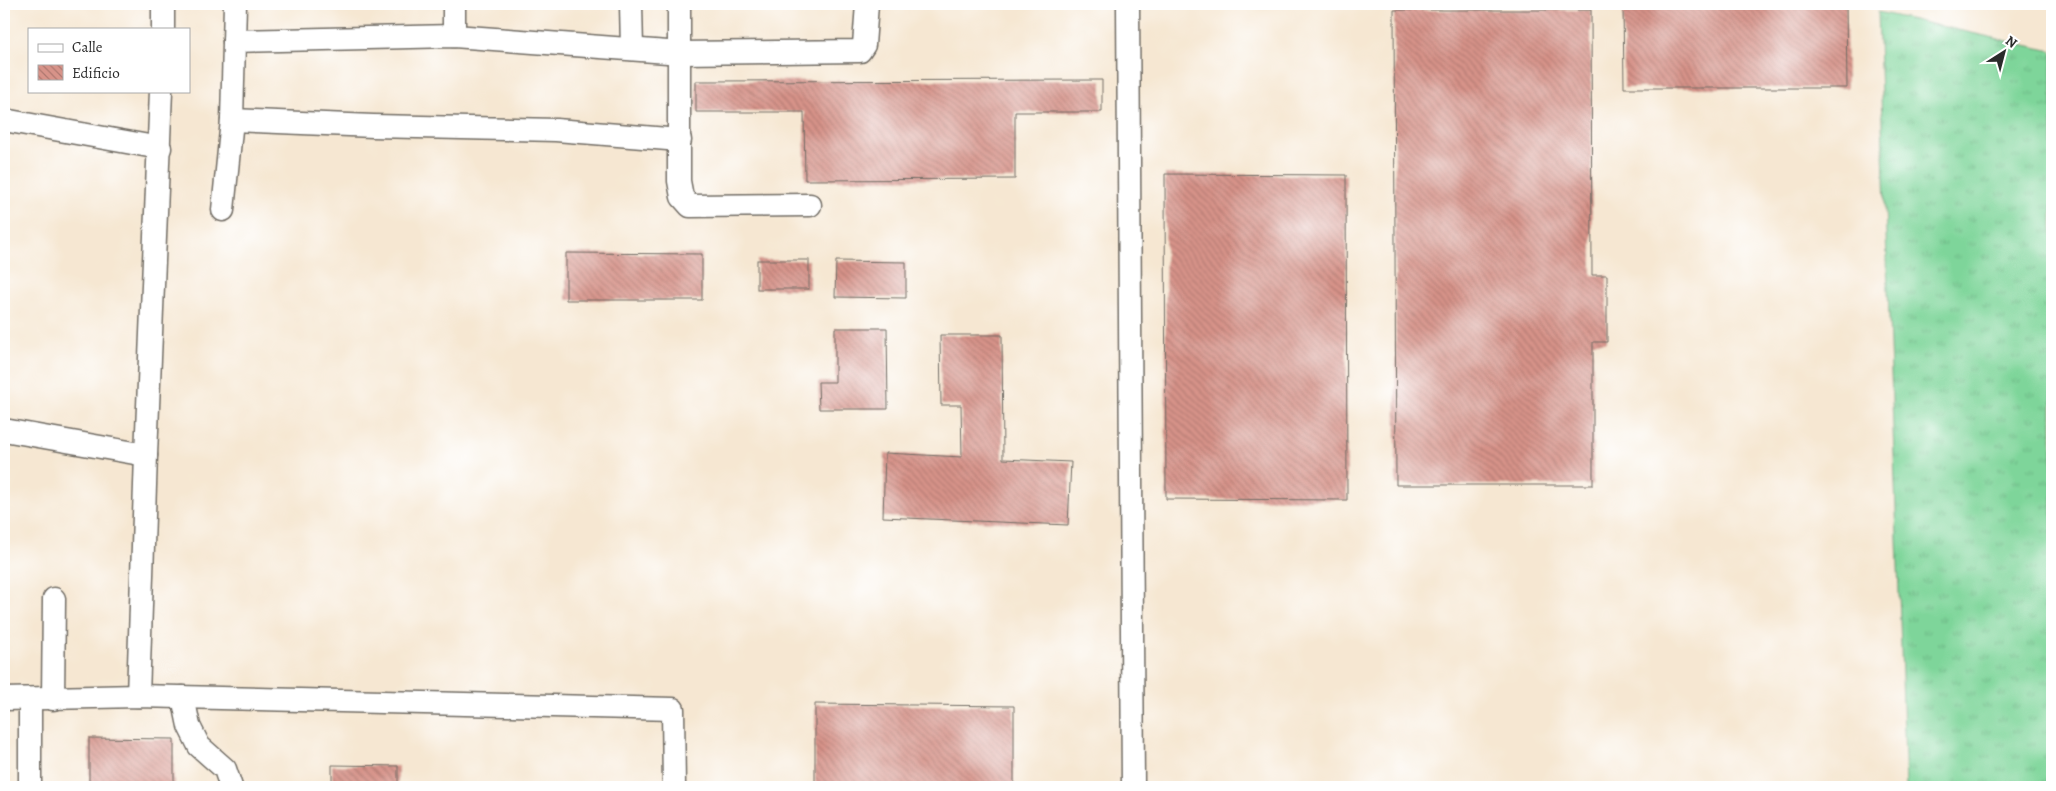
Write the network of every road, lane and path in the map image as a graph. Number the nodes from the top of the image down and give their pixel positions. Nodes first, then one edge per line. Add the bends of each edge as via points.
1 (163, 4) edge
2 (235, 4) edge
3 (454, 4) edge
4 (631, 4) edge
5 (680, 4) edge
6 (867, 4) edge
7 (1128, 4) edge
8 (163, 28) edge
9 (454, 36) junction
10 (234, 42) junction
11 (632, 49) junction
12 (681, 53) junction
13 (161, 92) edge
14 (4, 120) edge
15 (232, 120) junction
16 (680, 140) junction
17 (160, 148) junction
18 (810, 205) dead end
19 (223, 210) dead end
20 (4, 430) edge
21 (146, 455) junction
22 (54, 599) dead end
23 (138, 696) junction
24 (182, 697) junction
25 (4, 699) edge
26 (53, 699) junction
27 (30, 700) junction
28 (30, 787) edge
29 (231, 787) edge
30 (674, 787) edge
31 (1133, 787) edge

1 - 8 street
2 - 10 street
3 - 9 street
4 - 11 street
5 - 12 street
6 - 12 street via 864,44 860,52
7 - 31 street
9 - 10 street
9 - 11 street
10 - 15 street
11 - 12 street
12 - 16 street
13 - 17 street
14 - 17 street
15 - 16 street via 556,130
15 - 19 street
16 - 18 street via 679,181 682,196 690,206
17 - 21 street
20 - 21 street
21 - 23 street
22 - 26 street
23 - 24 street
23 - 26 street
24 - 29 street via 188,726 199,746 225,769
24 - 30 street via 673,709
25 - 27 street
26 - 27 street
27 - 28 street

